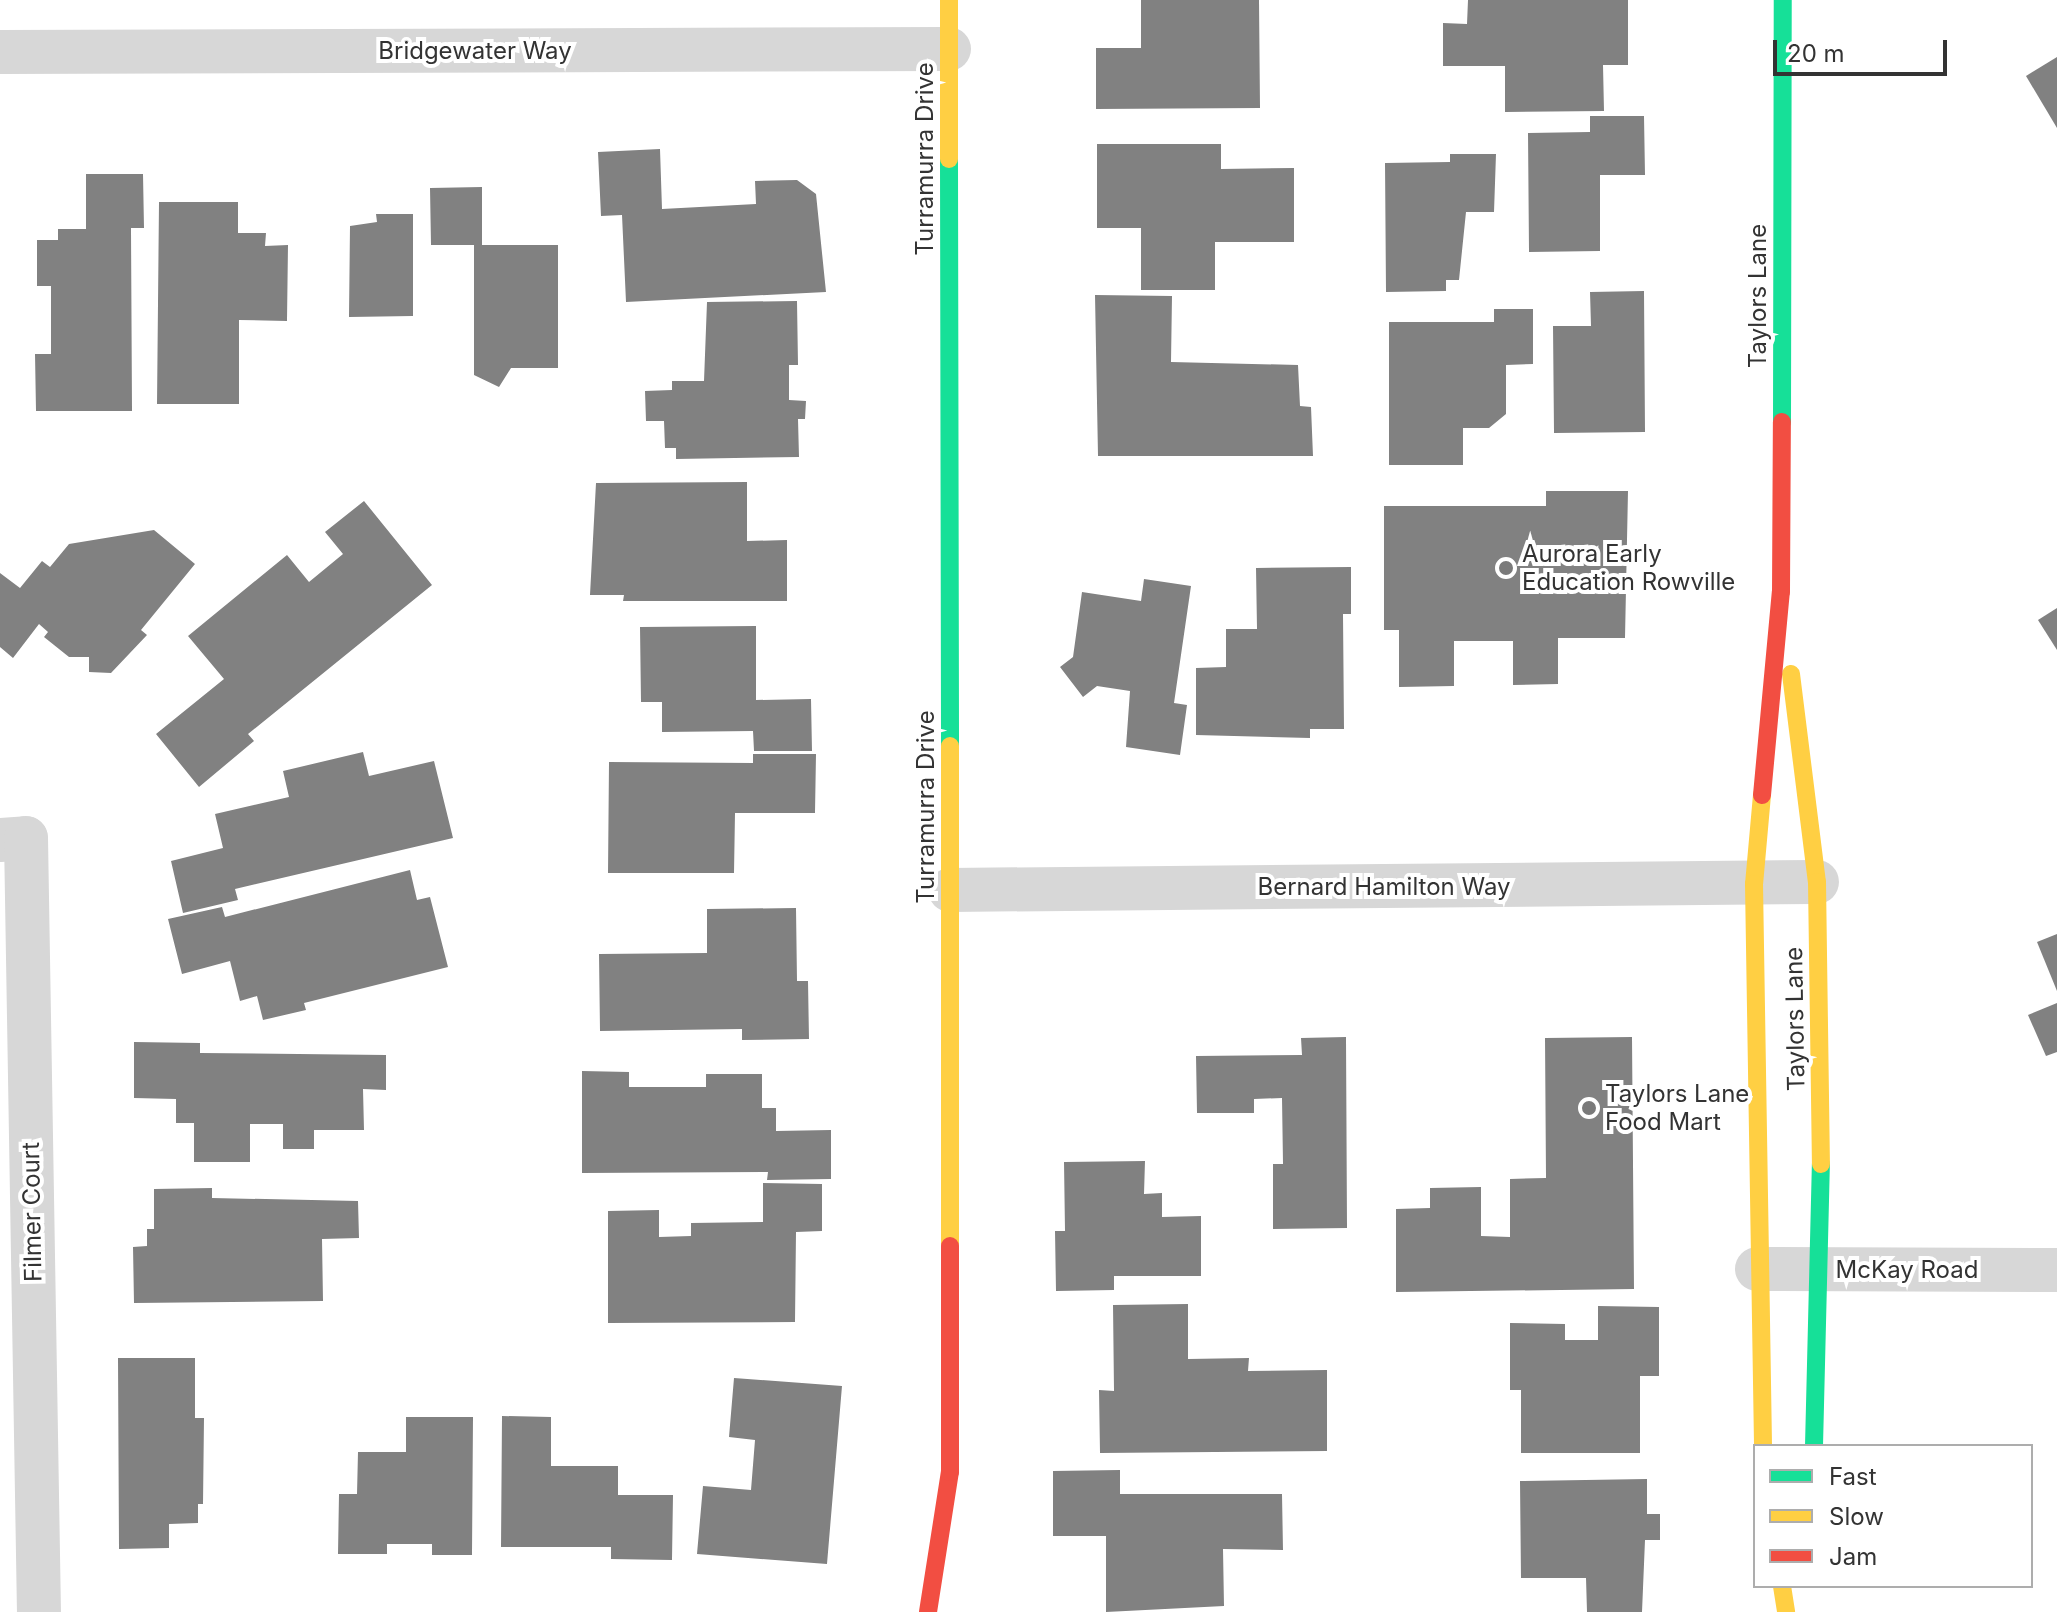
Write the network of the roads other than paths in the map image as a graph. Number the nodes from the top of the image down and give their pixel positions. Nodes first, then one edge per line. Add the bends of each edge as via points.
1 (949, 0) edge
2 (1783, 0) edge
3 (949, 49) junction
4 (0, 52) edge
5 (1781, 592) junction
6 (0, 840) edge
7 (1817, 882) junction
8 (1754, 884) junction
9 (950, 890) junction
10 (1757, 1269) junction
11 (1823, 1270) junction
12 (2057, 1270) edge
13 (1763, 1444) edge
14 (1814, 1444) edge
15 (1782, 1588) edge
16 (1796, 1588) edge
17 (39, 1612) edge
18 (928, 1612) edge
19 (1786, 1612) edge
20 (1793, 1612) edge

1 - 3 main road, Turramurra Drive
2 - 5 main road, Taylors Lane
3 - 4 street, Bridgewater Way
3 - 9 main road, Turramurra Drive
5 - 7 main road, Taylors Lane
5 - 8 main road, Taylors Lane
6 - 17 street, Filmer Court via 26,838
7 - 8 street, Bernard Hamilton Way
7 - 11 main road, Taylors Lane
8 - 9 street, Bernard Hamilton Way
8 - 10 main road, Taylors Lane
9 - 18 main road, Turramurra Drive via 950,1472
10 - 11 street, McKay Road
10 - 13 main road, Taylors Lane
11 - 12 street, McKay Road
11 - 14 main road, Taylors Lane
15 - 19 main road
16 - 20 main road

